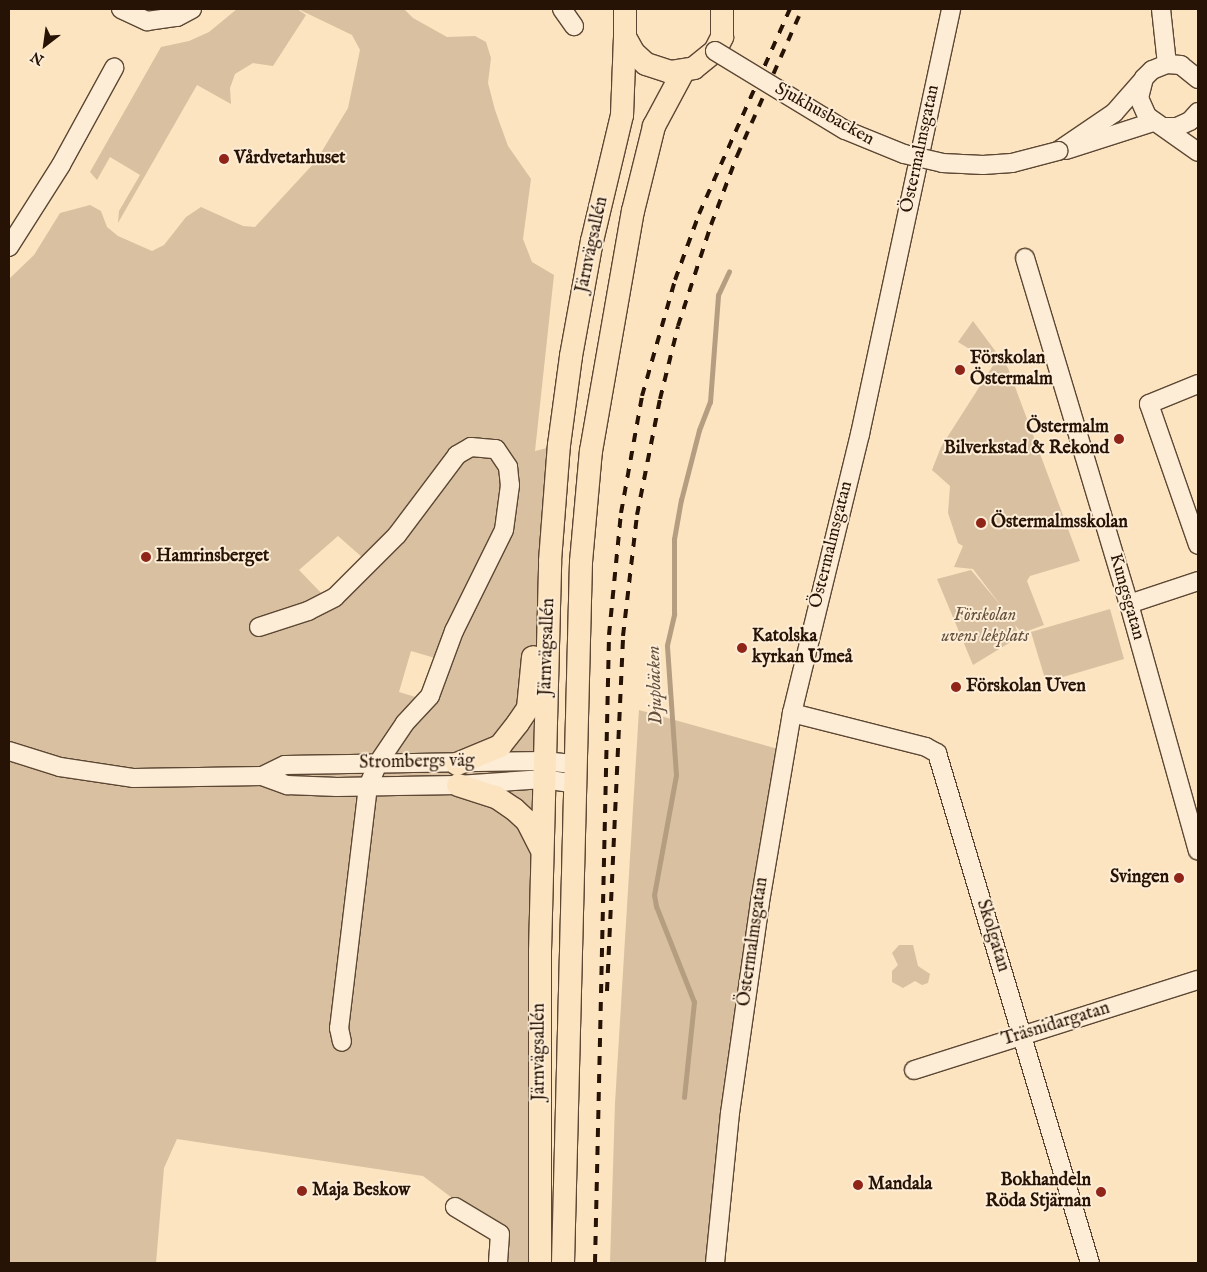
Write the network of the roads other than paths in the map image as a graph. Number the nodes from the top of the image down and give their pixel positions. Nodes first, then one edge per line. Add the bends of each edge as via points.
1 (120, 9) edge
2 (192, 9) edge
3 (562, 9) edge
4 (625, 9) edge
5 (951, 9) edge
6 (1161, 9) edge
7 (723, 10) edge
8 (574, 26) dead end
9 (625, 37) junction
10 (715, 51) junction
11 (1167, 64) junction
12 (114, 68) dead end
13 (683, 72) junction
14 (1144, 78) junction
15 (1198, 79) edge
16 (1198, 112) edge
17 (1152, 125) junction
18 (1058, 151) junction
19 (1198, 152) edge
20 (9, 247) edge
21 (1025, 258) dead end
22 (1198, 384) edge
23 (1198, 545) edge
24 (550, 561) junction
25 (1198, 582) edge
26 (1129, 604) junction
27 (259, 627) dead end
28 (792, 713) junction
29 (9, 751) edge
30 (378, 763) junction
31 (544, 770) junction
32 (574, 774) junction
33 (458, 775) junction
34 (262, 776) junction
35 (368, 786) junction
36 (543, 850) junction
37 (1198, 851) edge
38 (1198, 980) edge
39 (1022, 1035) junction
40 (342, 1042) dead end
41 (914, 1070) dead end
42 (454, 1207) dead end
43 (498, 1263) edge
44 (540, 1263) edge
45 (563, 1263) edge
46 (715, 1263) edge
47 (1090, 1263) edge

1 - 2 street via 147,21 177,16
3 - 8 street
4 - 9 main road, Järnvägsallén
5 - 28 street, Östermalmsgatan via 860,434
6 - 11 street
7 - 10 main road via 722,36
9 - 13 main road via 634,53 646,64 664,71
9 - 24 main road, Järnvägsallén via 622,115 592,241 571,356 559,445
10 - 13 main road via 706,61
10 - 18 street, Sjukhusbacken, bridge via 845,130 904,154 942,163 983,165 1012,163
11 - 14 street, Sjukhusbacken via 1152,70
11 - 15 street via 1180,65
12 - 20 street via 61,165
13 - 32 main road, Järnvägsallén via 654,126 624,248 604,360 590,451 581,562
14 - 17 street via 1139,98
14 - 18 street, Sjukhusbacken via 1104,121
16 - 17 street, Sjukhusbacken via 1190,122 1177,127
17 - 18 street, Sjukhusbacken via 1080,148
17 - 19 street
21 - 26 street, Kungsgatan
22 - 23 street via 1149,404
24 - 31 main road, Järnvägsallén
24 - 33 main road via 534,630 528,708 500,746
25 - 26 street
26 - 37 street, Kungsgatan
27 - 30 street via 308,612 335,597 397,535 457,455 471,447 496,449 508,467 510,485 504,530 454,631 430,696 404,724
28 - 39 street, Skolgatan via 926,747 937,753
28 - 46 street, Östermalmsgatan via 734,1084
29 - 34 street, Strombergs väg via 60,767 134,778
30 - 33 street, Strombergs väg
30 - 34 street, Strombergs väg via 285,765
30 - 35 street
31 - 32 street, Strombergs väg
31 - 33 street, Strombergs väg
31 - 36 main road, Järnvägsallén
32 - 45 main road, Järnvägsallén
33 - 35 street, Strombergs väg
33 - 36 main road via 514,809 527,822
34 - 35 street, Strombergs väg via 286,785
35 - 40 street via 339,1028
36 - 44 main road, Järnvägsallén
38 - 39 street, Träsnidargatan
39 - 41 street, Träsnidargatan
39 - 47 street, Skolgatan
42 - 43 street via 500,1234

